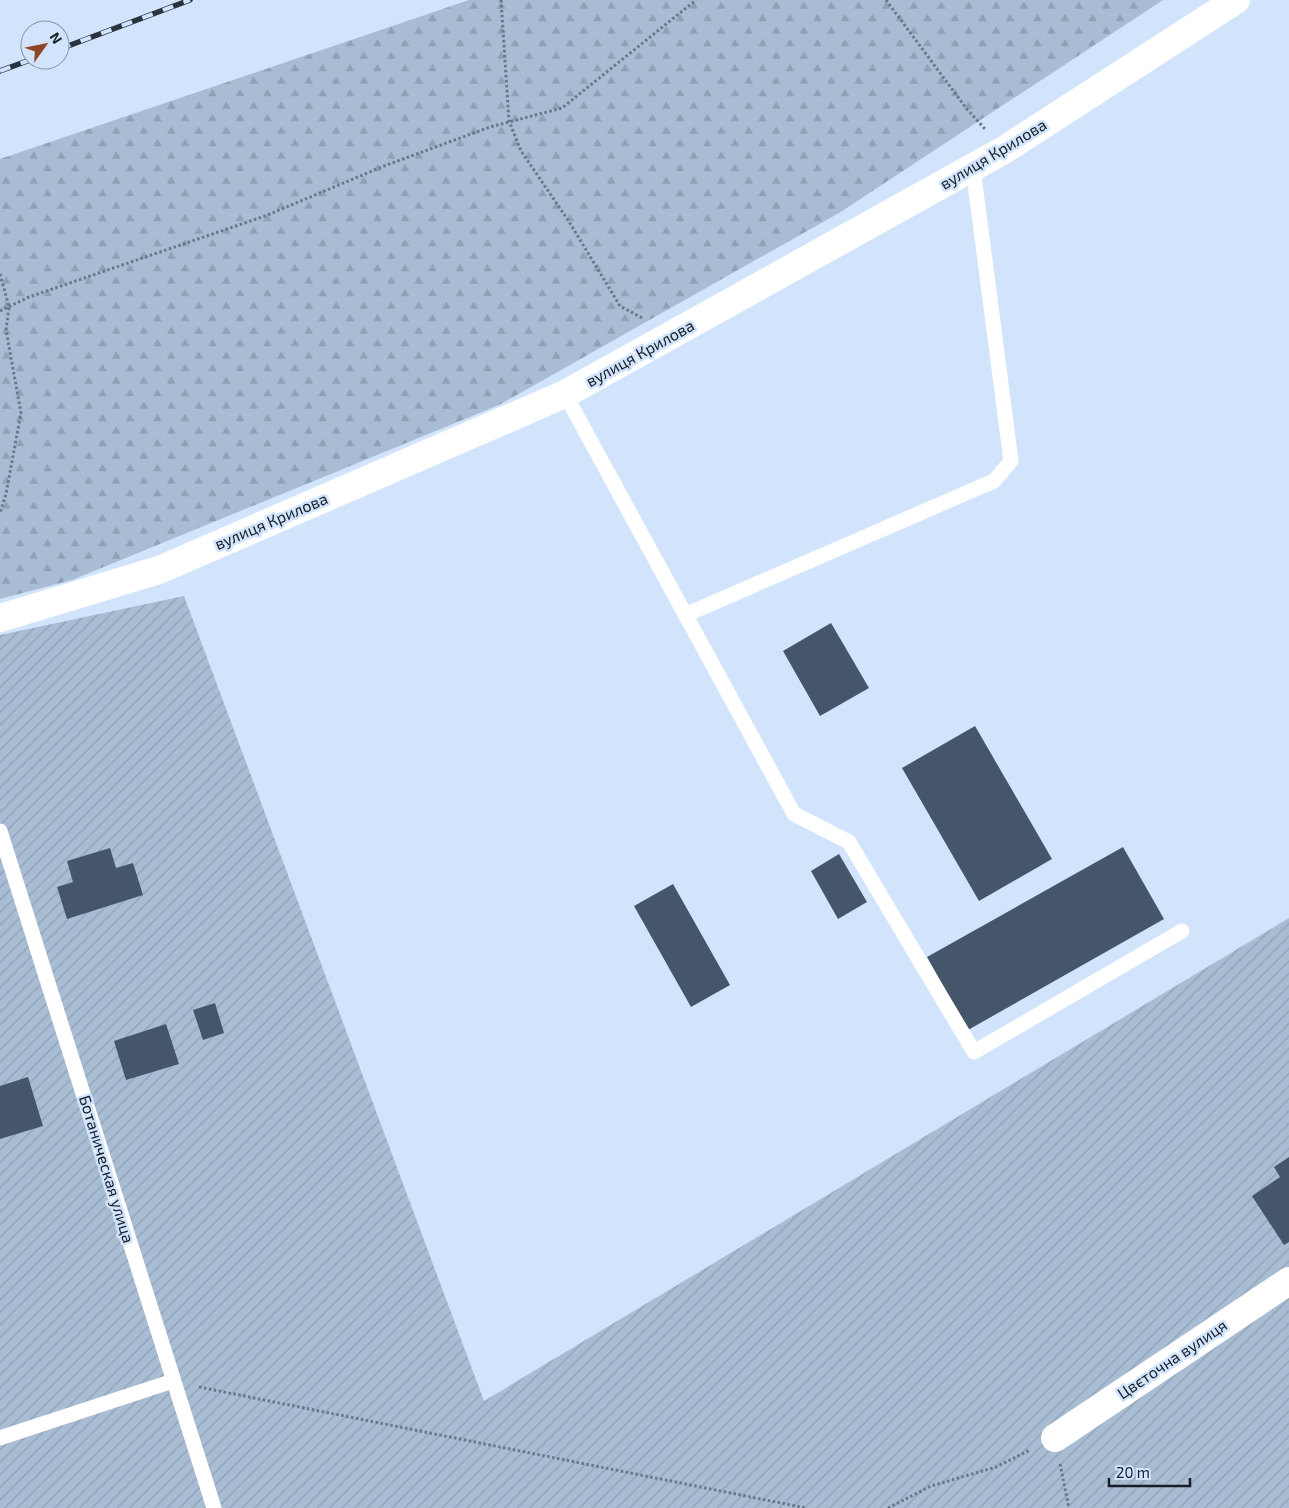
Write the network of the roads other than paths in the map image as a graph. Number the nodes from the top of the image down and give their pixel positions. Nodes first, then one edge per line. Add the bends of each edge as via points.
1 (1236, 0) edge
2 (973, 168) junction
3 (565, 394) junction
4 (685, 615) junction
5 (0, 618) edge
6 (0, 831) edge
7 (1182, 931) dead end
8 (1289, 1281) edge
9 (173, 1382) junction
10 (0, 1438) edge
11 (1055, 1438) road end
12 (214, 1508) edge

1 - 2 street, вулиця Крилова
2 - 3 street, вулиця Крилова
2 - 4 lane via 1011,461 994,481
3 - 4 lane
3 - 5 street, вулиця Крилова via 159,570
4 - 7 lane via 794,814 849,842 974,1052
6 - 9 lane, Ботаническая улица
8 - 11 street, Цвєточна вулиця
9 - 10 lane
9 - 12 lane, Ботаническая улица

